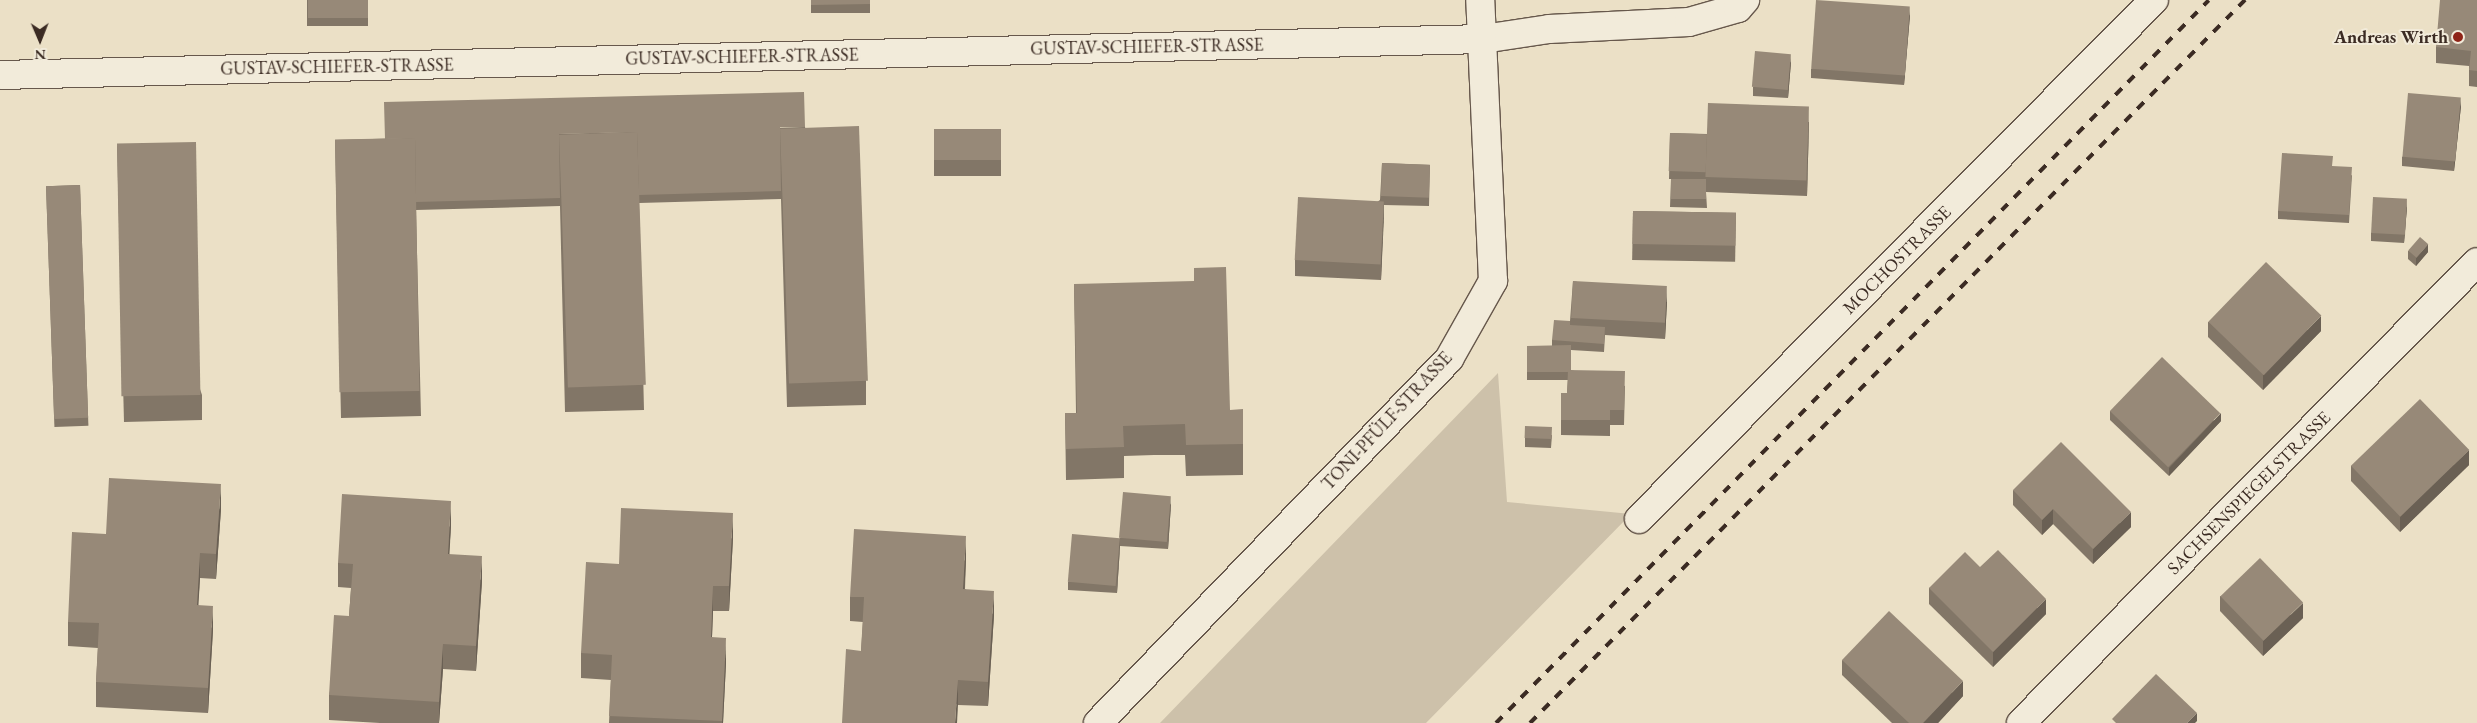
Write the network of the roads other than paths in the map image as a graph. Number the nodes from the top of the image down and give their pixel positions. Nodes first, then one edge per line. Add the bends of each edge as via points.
1 (1480, 0) edge
2 (1745, 0) edge
3 (2154, 0) edge
4 (1484, 39) junction
5 (0, 75) edge
6 (2477, 262) edge
7 (1639, 519) dead end
8 (1098, 723) edge
9 (2021, 723) edge

1 - 4 street, TONI-PFÜLF-STRASSE
2 - 4 street, GUSTAV-SCHIEFER-STRASSE via 1738,8 1689,22 1550,29
3 - 7 street, MOCHOSTRASSE
4 - 5 street, GUSTAV-SCHIEFER-STRASSE
4 - 8 street, TONI-PFÜLF-STRASSE via 1493,281 1449,359
6 - 9 street, SACHSENSPIEGELSTRASSE

